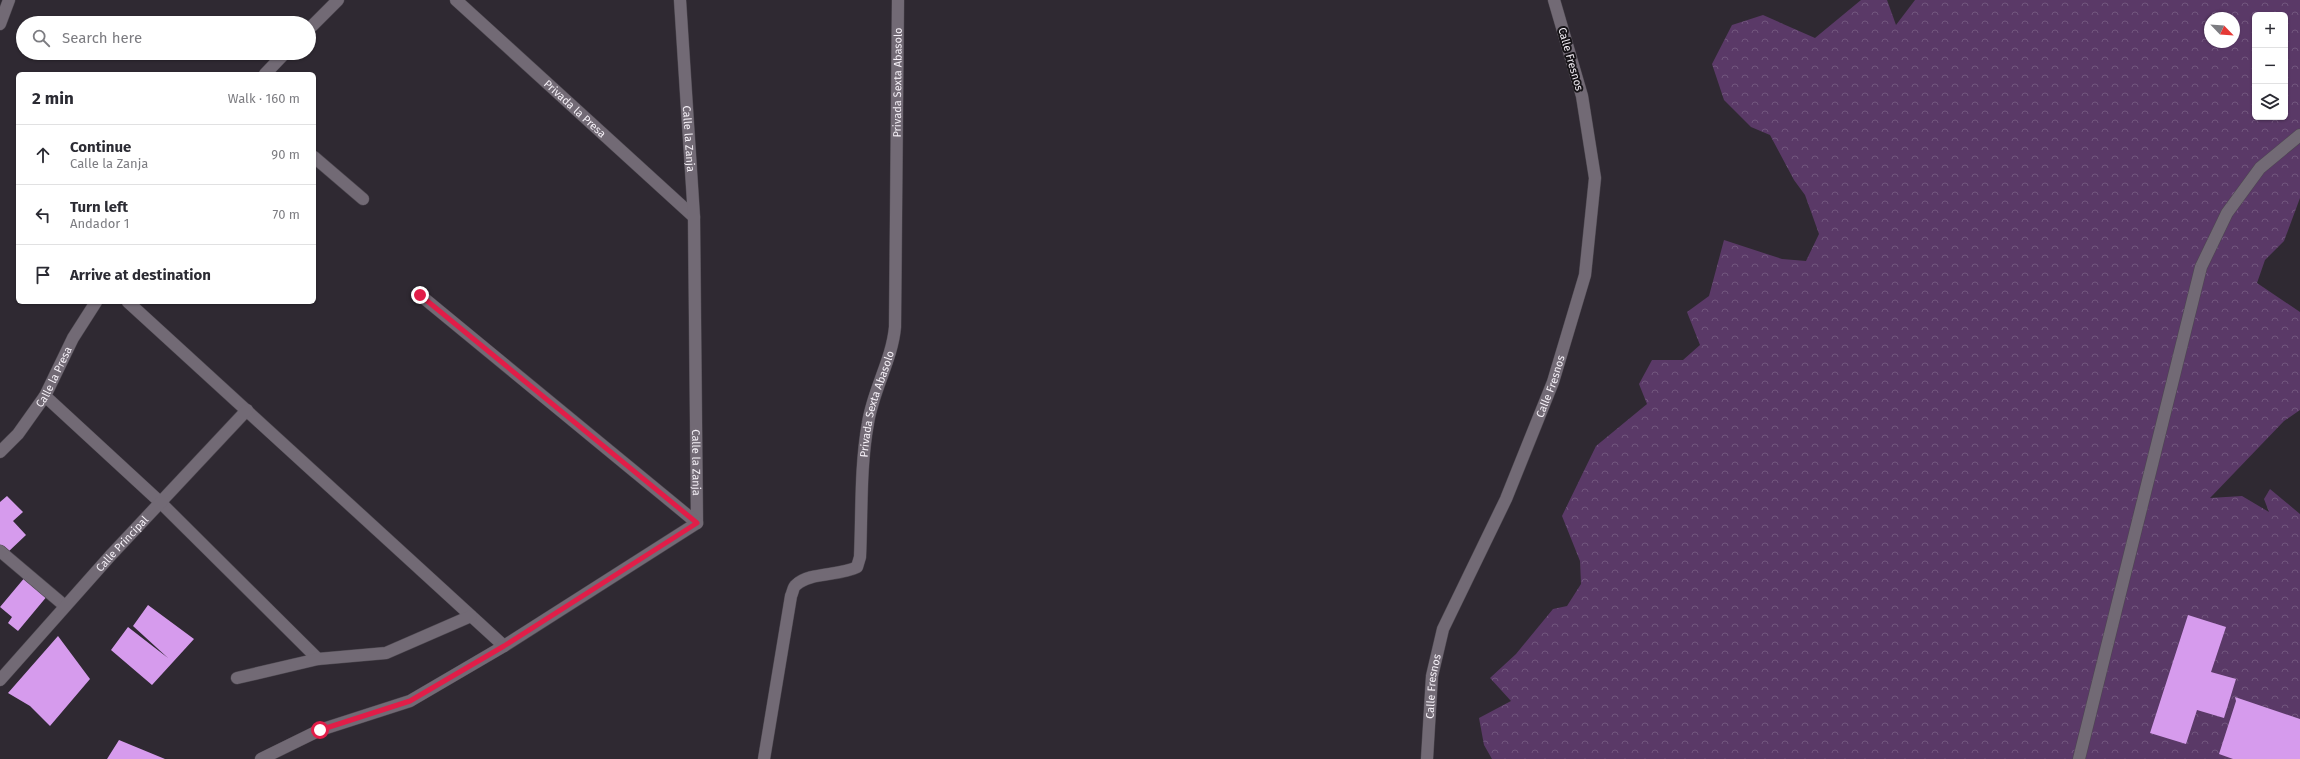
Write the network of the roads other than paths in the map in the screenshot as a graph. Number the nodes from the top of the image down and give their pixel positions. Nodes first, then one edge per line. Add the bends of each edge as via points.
1 (9, 0) edge
2 (338, 0) edge
3 (456, 0) edge
4 (680, 0) edge
5 (898, 0) edge
6 (1554, 0) edge
7 (316, 21) edge
8 (0, 24) edge
9 (278, 60) edge
10 (267, 72) edge
11 (2300, 135) edge
12 (316, 159) edge
13 (363, 199) dead end
14 (694, 217) junction
15 (420, 295) dead end
16 (95, 304) edge
17 (130, 304) edge
18 (45, 396) junction
19 (247, 410) junction
20 (18, 434) junction
21 (0, 440) edge
22 (0, 452) edge
23 (160, 502) junction
24 (697, 523) junction
25 (0, 551) edge
26 (65, 606) junction
27 (471, 616) junction
28 (504, 646) junction
29 (318, 659) junction
30 (237, 678) dead end
31 (0, 680) edge
32 (261, 759) edge
33 (764, 759) edge
34 (1427, 759) edge
35 (2079, 759) edge

1 - 8 street
2 - 7 street
3 - 14 street, Privada la Presa
4 - 14 street, Calle la Zanja
5 - 33 street, Privada Sexta Abasolo via 895,327 893,343 868,423 864,450 860,557 857,567 848,571 804,580 795,585 791,596
6 - 34 street, Calle Fresnos via 1582,96 1595,178 1585,276 1553,382 1506,499 1443,628 1432,676
9 - 10 street
11 - 35 street via 2260,168 2227,213 2201,267
12 - 13 street
14 - 24 street, Calle la Zanja
15 - 24 street
16 - 18 street, Calle la Presa via 73,338
17 - 19 street
18 - 20 street, Calle la Presa
18 - 23 street
19 - 23 street, Calle Principal
19 - 27 street
20 - 21 street
20 - 22 street, Calle la Presa
23 - 26 street, Calle Principal
23 - 29 street
24 - 28 street
25 - 26 street
26 - 31 street, Calle Principal
27 - 28 street
27 - 29 street via 386,653
28 - 32 street via 410,701 320,730
29 - 30 street

